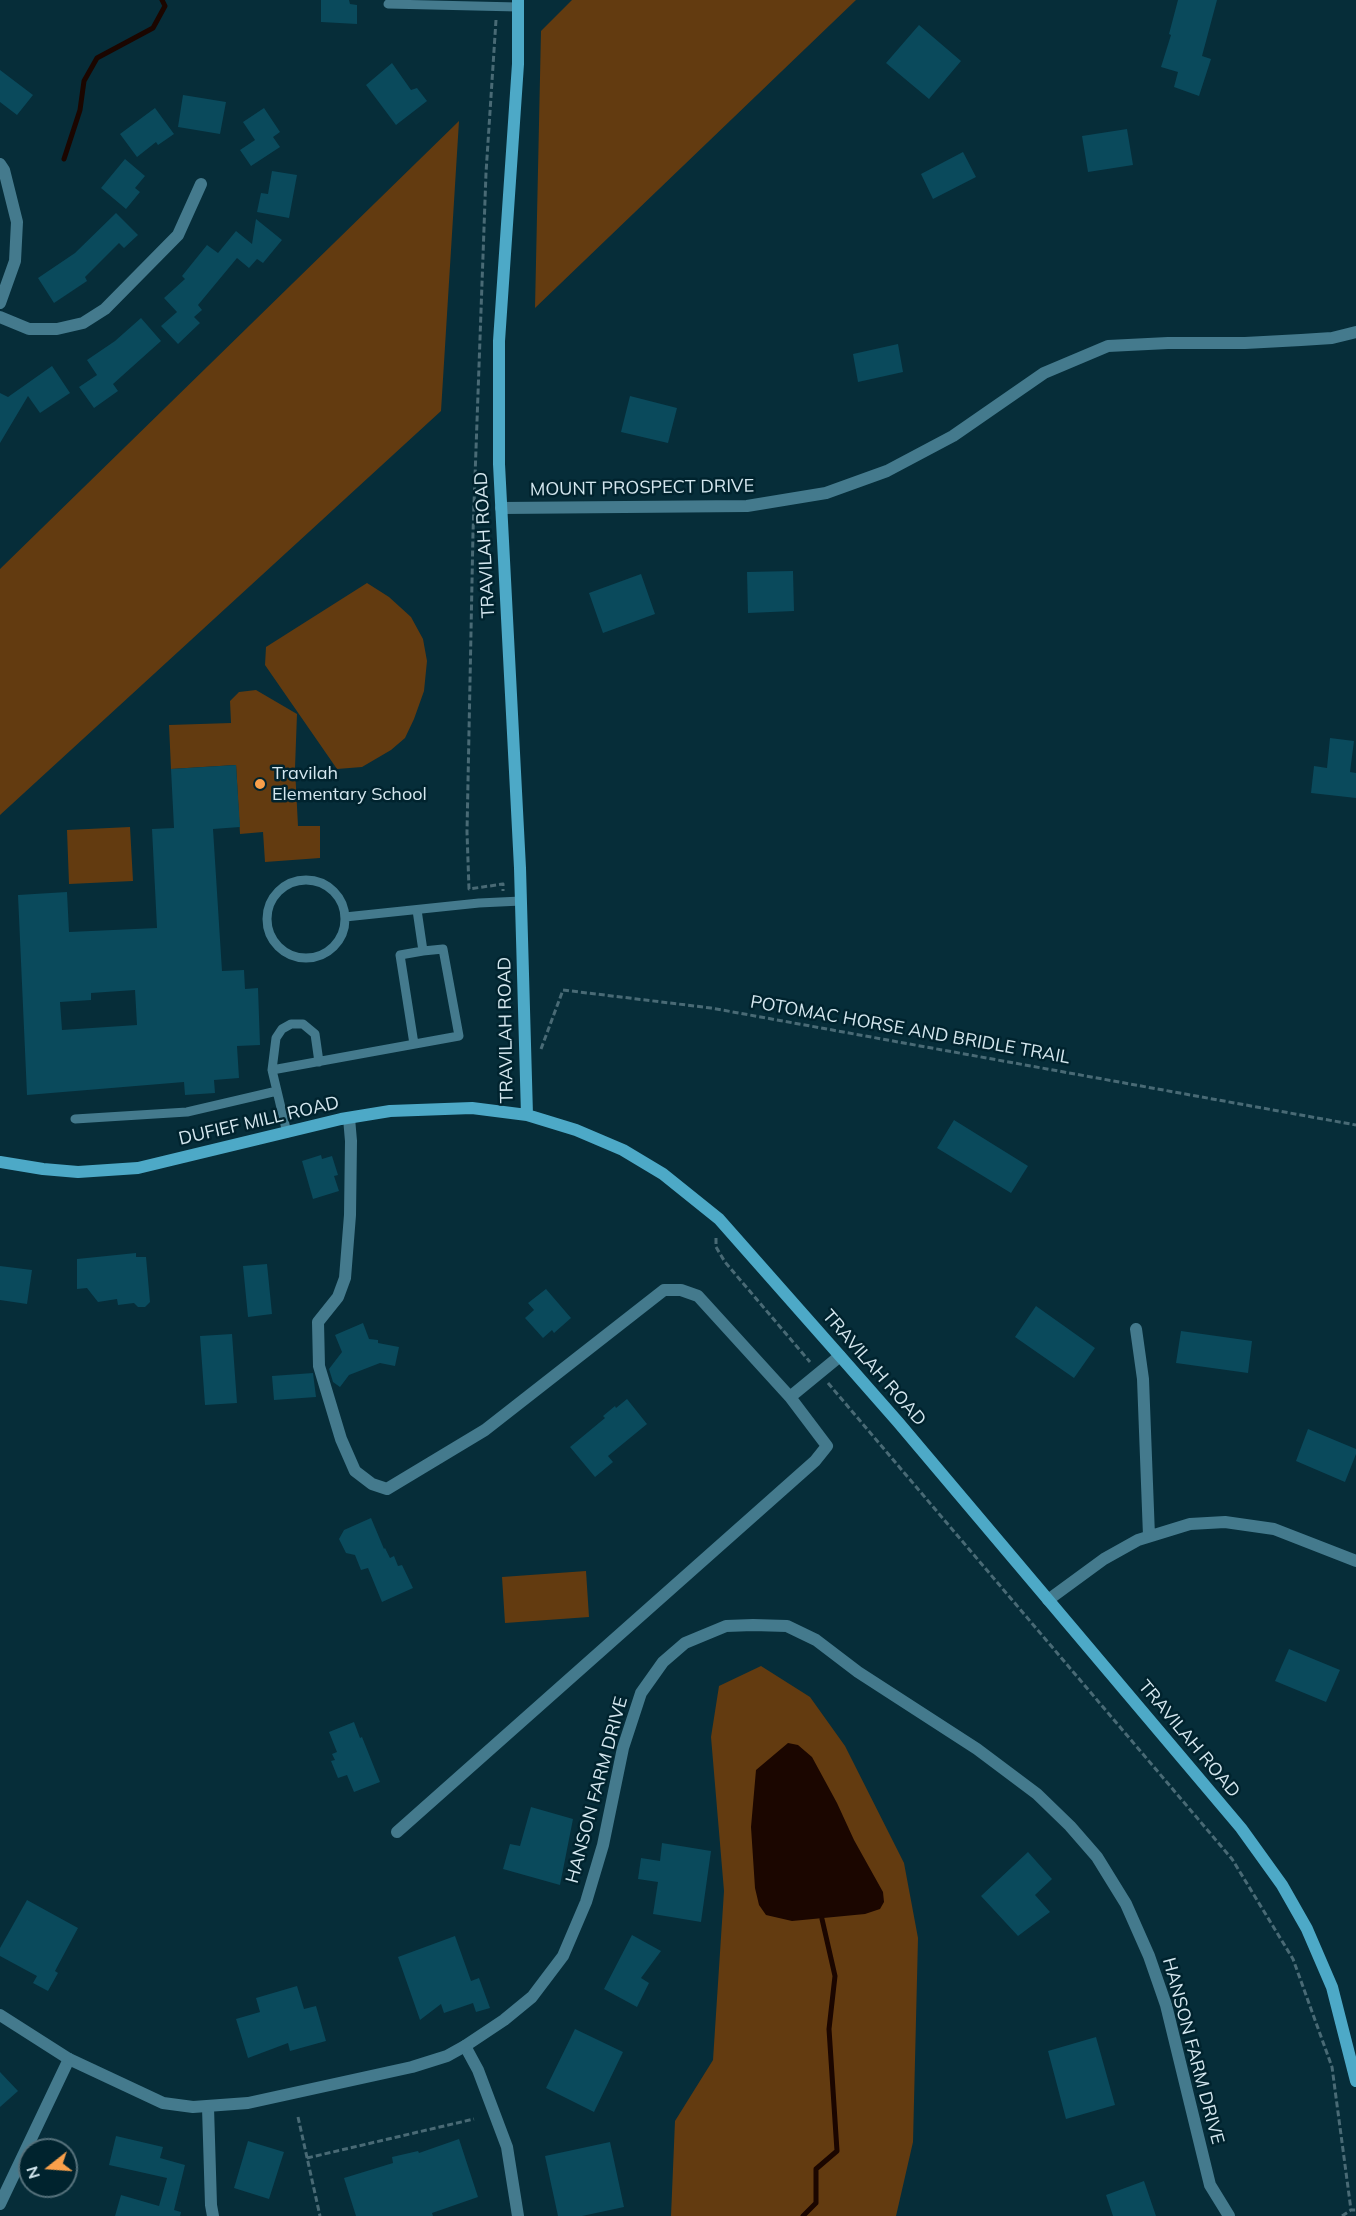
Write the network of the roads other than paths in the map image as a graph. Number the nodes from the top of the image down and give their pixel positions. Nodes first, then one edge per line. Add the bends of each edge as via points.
1 (518, 3) edge
2 (388, 4) dead end
3 (0, 164) edge
4 (201, 184) dead end
5 (0, 303) edge
6 (0, 317) edge
7 (1356, 332) edge
8 (501, 508) junction
9 (521, 901) junction
10 (417, 910) junction
11 (345, 917) junction
12 (423, 951) junction
13 (414, 1044) junction
14 (319, 1062) junction
15 (272, 1070) junction
16 (277, 1091) junction
17 (526, 1115) junction
18 (349, 1118) junction
19 (75, 1119) dead end
20 (286, 1132) junction
21 (0, 1162) edge
22 (1136, 1329) dead end
23 (840, 1356) junction
24 (790, 1398) junction
25 (1149, 1536) junction
26 (1356, 1561) edge
27 (1048, 1600) junction
28 (397, 1832) dead end
29 (0, 2015) edge
30 (465, 2046) junction
31 (69, 2059) junction
32 (1356, 2081) edge
33 (208, 2107) junction
34 (0, 2204) edge
35 (213, 2216) edge
36 (518, 2216) edge
37 (1229, 2216) edge

1 - 2 lane
1 - 8 main road, TRAVILAH ROAD via 518,64 500,341
3 - 5 street via 18,222 15,261
4 - 6 street via 178,236 105,309 83,323 57,329 29,329
7 - 8 street, MOUNT PROSPECT DRIVE via 1290,341 1108,346 1044,373 953,436 887,471 826,493 747,506
8 - 9 main road, TRAVILAH ROAD
9 - 10 lane
9 - 17 main road, TRAVILAH ROAD
10 - 11 lane
10 - 12 lane
11 - 11 lane via 344,905 336,892 309,879 292,882 279,890 267,919 270,935 279,948 308,959 335,947 343,934
12 - 13 lane via 400,955
12 - 13 lane via 443,949 459,1036
13 - 14 lane
14 - 15 lane
14 - 15 lane via 315,1034 303,1024 291,1024 276,1038
15 - 16 lane
16 - 19 lane via 187,1113
16 - 20 lane
17 - 18 main road, DUFIEF MILL ROAD via 471,1108 390,1111
17 - 23 main road, TRAVILAH ROAD via 623,1150 663,1174 719,1219
18 - 20 main road, DUFIEF MILL ROAD
18 - 24 street via 350,1215 345,1278 338,1297 318,1322 319,1366 350,1460 355,1471 372,1484 387,1489 485,1430 664,1290 698,1296
20 - 21 main road, DUFIEF MILL ROAD via 138,1168 78,1172
22 - 25 street via 1143,1380
23 - 24 street
23 - 27 main road, TRAVILAH ROAD
24 - 28 street via 827,1446 814,1461
25 - 26 street via 1190,1524 1225,1522 1274,1529
25 - 27 street via 1104,1559
27 - 32 main road, TRAVILAH ROAD via 1241,1828 1282,1885 1307,1929 1332,1987
29 - 31 street, HANSON FARM DRIVE
30 - 33 street, HANSON FARM DRIVE via 412,2067 248,2103
30 - 36 street via 507,2147
30 - 37 street, HANSON FARM DRIVE via 532,1997 563,1956 586,1902 603,1845 623,1748 641,1693 663,1662 685,1643 726,1626 787,1626 816,1640 977,1749 1037,1794 1097,1857 1126,1904 1149,1956 1166,2005 1210,2185
31 - 33 street, HANSON FARM DRIVE via 164,2103
31 - 34 street
33 - 35 street

